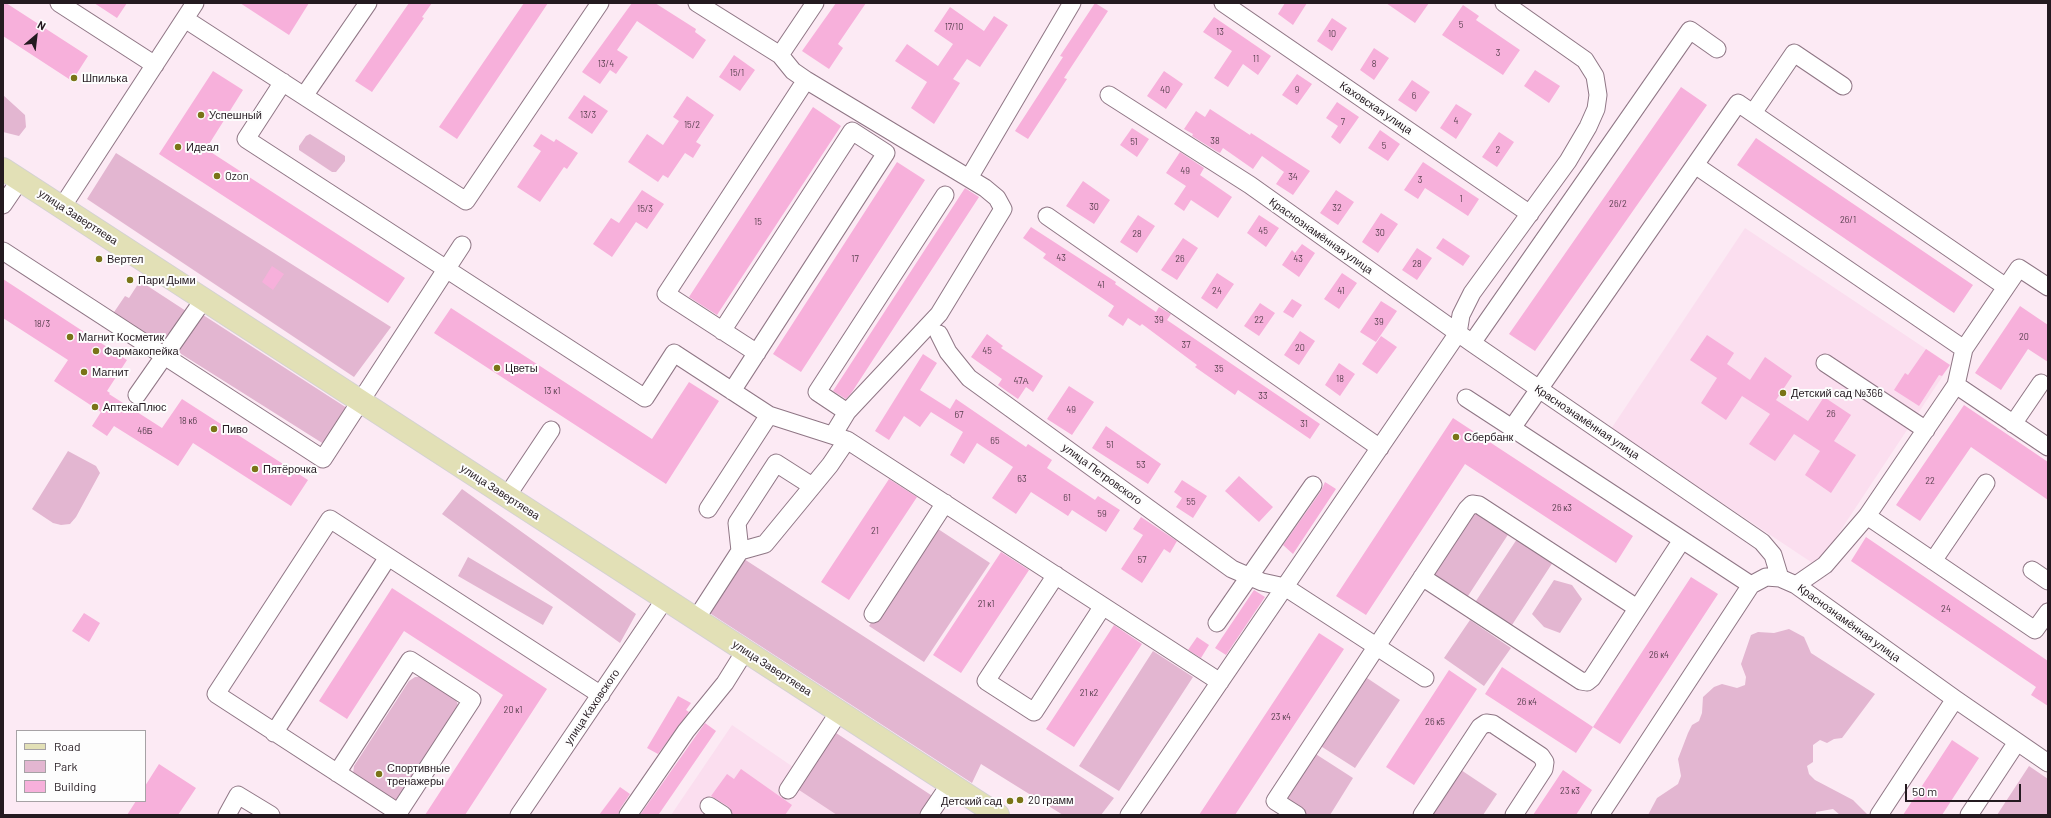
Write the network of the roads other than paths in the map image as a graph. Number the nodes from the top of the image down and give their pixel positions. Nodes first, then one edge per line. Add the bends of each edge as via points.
1 (59, 3) edge
2 (195, 3) edge
3 (368, 3) edge
4 (600, 3) edge
5 (697, 3) edge
6 (816, 3) edge
7 (1072, 3) edge
8 (1223, 3) edge
9 (1504, 3) edge
10 (185, 19) junction
11 (1716, 49) dead end
12 (780, 55) junction
13 (155, 65) junction
14 (806, 80) junction
15 (283, 82) junction
16 (1843, 86) dead end
17 (1109, 95) dead end
18 (304, 96) junction
19 (1753, 113) junction
20 (1695, 165) junction
21 (11, 174) edge
22 (969, 178) junction
23 (945, 195) dead end
24 (3, 205) edge
25 (62, 207) junction
26 (1530, 214) junction
27 (1047, 216) dead end
28 (462, 245) dead end
29 (3, 251) edge
30 (446, 269) junction
31 (2046, 282) edge
32 (2006, 286) junction
33 (204, 299) junction
34 (722, 331) junction
35 (1458, 333) junction
36 (939, 334) dead end
37 (1472, 343) junction
38 (1964, 349) junction
39 (756, 353) junction
40 (163, 355) junction
41 (1825, 363) dead end
42 (2041, 383) dead end
43 (1956, 385) junction
44 (1538, 388) junction
45 (732, 391) junction
46 (137, 395) dead end
47 (1466, 398) dead end
48 (360, 401) junction
49 (848, 412) junction
50 (770, 415) junction
51 (2013, 424) junction
52 (1512, 428) junction
53 (551, 430) dead end
54 (1926, 430) junction
55 (840, 437) junction
56 (2048, 447) edge
57 (1380, 448) junction
58 (1986, 483) dead end
59 (1313, 485) dead end
60 (812, 486) junction
61 (507, 496) junction
62 (945, 503) junction
63 (708, 509) dead end
64 (1867, 516) junction
65 (1682, 540) junction
66 (740, 551) junction
67 (388, 557) junction
68 (1933, 561) junction
69 (2032, 570) dead end
70 (1056, 575) junction
71 (1249, 577) junction
72 (1422, 577) junction
73 (1780, 578) junction
74 (2048, 581) edge
75 (1751, 585) junction
76 (1796, 585) junction
77 (1285, 587) junction
78 (665, 599) junction
79 (1103, 606) junction
80 (1637, 608) junction
81 (2048, 612) edge
82 (873, 614) dead end
83 (696, 619) junction
84 (1217, 623) dead end
85 (1376, 646) junction
86 (745, 651) junction
87 (1425, 678) dead end
88 (1220, 682) junction
89 (601, 695) junction
90 (1955, 699) junction
91 (839, 712) junction
92 (274, 733) junction
93 (2017, 742) junction
94 (2048, 763) edge
95 (337, 773) junction
96 (950, 784) junction
97 (788, 790) dead end
98 (398, 814) edge
99 (227, 815) edge
100 (271, 815) edge
101 (519, 815) edge
102 (628, 815) edge
103 (929, 815) edge
104 (998, 815) edge
105 (1129, 815) edge
106 (1297, 815) edge
107 (1422, 815) edge
108 (1514, 815) edge
109 (1600, 815) edge
110 (1879, 815) edge
111 (1969, 815) edge

1 - 13 street
2 - 10 street
3 - 18 street
4 - 18 street via 466,201
5 - 12 street
6 - 12 street
7 - 22 street
8 - 26 street, Каховская улица
9 - 26 street via 1585,60 1595,76 1598,95 1596,109 1588,127 1568,161
10 - 13 street
10 - 15 street
11 - 37 street via 1690,30
12 - 14 street via 793,71
13 - 25 street
14 - 22 street
14 - 34 street via 666,294
15 - 18 street
15 - 30 street via 246,139
16 - 19 street via 1794,53
17 - 35 street, Краснознамённая улица via 1250,186
19 - 20 street via 1738,103
19 - 32 street
20 - 38 street
20 - 44 street
21 - 24 street
21 - 25 main road, улица Завертяева
22 - 49 street via 997,198 1003,208 939,314
23 - 49 street via 817,392
25 - 33 main road, улица Завертяева
26 - 35 street via 1472,294 1461,315
27 - 57 street
28 - 30 street
29 - 40 street
30 - 45 street via 645,398 674,353
30 - 48 street
31 - 32 street via 2019,268
32 - 38 street
33 - 40 street
33 - 48 main road, улица Завертяева
34 - 39 street
34 - 39 street via 852,131 886,153
35 - 37 street, Краснознамённая улица
35 - 57 street
36 - 71 street, улица Петровского via 948,352 969,378 1232,569
37 - 44 street, Краснознамённая улица
38 - 43 street
39 - 45 street
40 - 46 street
40 - 48 street via 323,459
41 - 54 street
42 - 51 street
43 - 51 street
43 - 54 street
44 - 52 street
44 - 73 street, Краснознамённая улица via 1762,542 1773,555
45 - 50 street
47 - 52 street
48 - 61 main road, улица Завертяева
49 - 55 street
50 - 55 street
50 - 63 street
51 - 56 street
52 - 65 street
53 - 61 street
54 - 64 street
55 - 60 street
55 - 62 street
57 - 77 street
58 - 68 street
59 - 71 street
60 - 66 street via 765,544
60 - 66 street via 776,463 737,523
61 - 78 main road, улица Завертяева
62 - 70 street
62 - 82 street
64 - 68 street
64 - 76 street via 1825,565
65 - 75 street
65 - 80 street
66 - 83 street
67 - 89 street
67 - 92 street
67 - 92 street via 330,519 325,525 216,694
68 - 81 street via 2035,630
69 - 74 street
70 - 79 street
70 - 79 street via 986,681 1034,712
71 - 77 street, улица Петровского
71 - 84 street
72 - 80 street via 1466,509 1472,504 1479,505
72 - 80 street via 1581,681 1587,682
72 - 85 street
73 - 75 street via 1766,577
73 - 76 street, Краснознамённая улица
75 - 109 street
76 - 90 street, Краснознамённая улица
77 - 85 street
77 - 88 street
78 - 83 main road, улица Завертяева
78 - 89 street, улица Каховского
79 - 88 street
83 - 86 main road, улица Завертяева
85 - 87 street
85 - 106 street via 1275,801
86 - 91 main road, улица Завертяева
86 - 102 street
88 - 105 street
89 - 101 street, улица Каховского
90 - 93 street, Краснознамённая улица
90 - 110 street
91 - 96 main road, улица Завертяева
91 - 97 street
92 - 95 street
93 - 94 street, Краснознамённая улица
93 - 111 street
95 - 98 street
95 - 98 street via 410,660 472,700
96 - 103 street
96 - 104 main road, улица Завертяева
99 - 100 street via 238,795
107 - 108 street via 1480,727 1486,723 1492,724 1535,752 1545,762 1544,769

